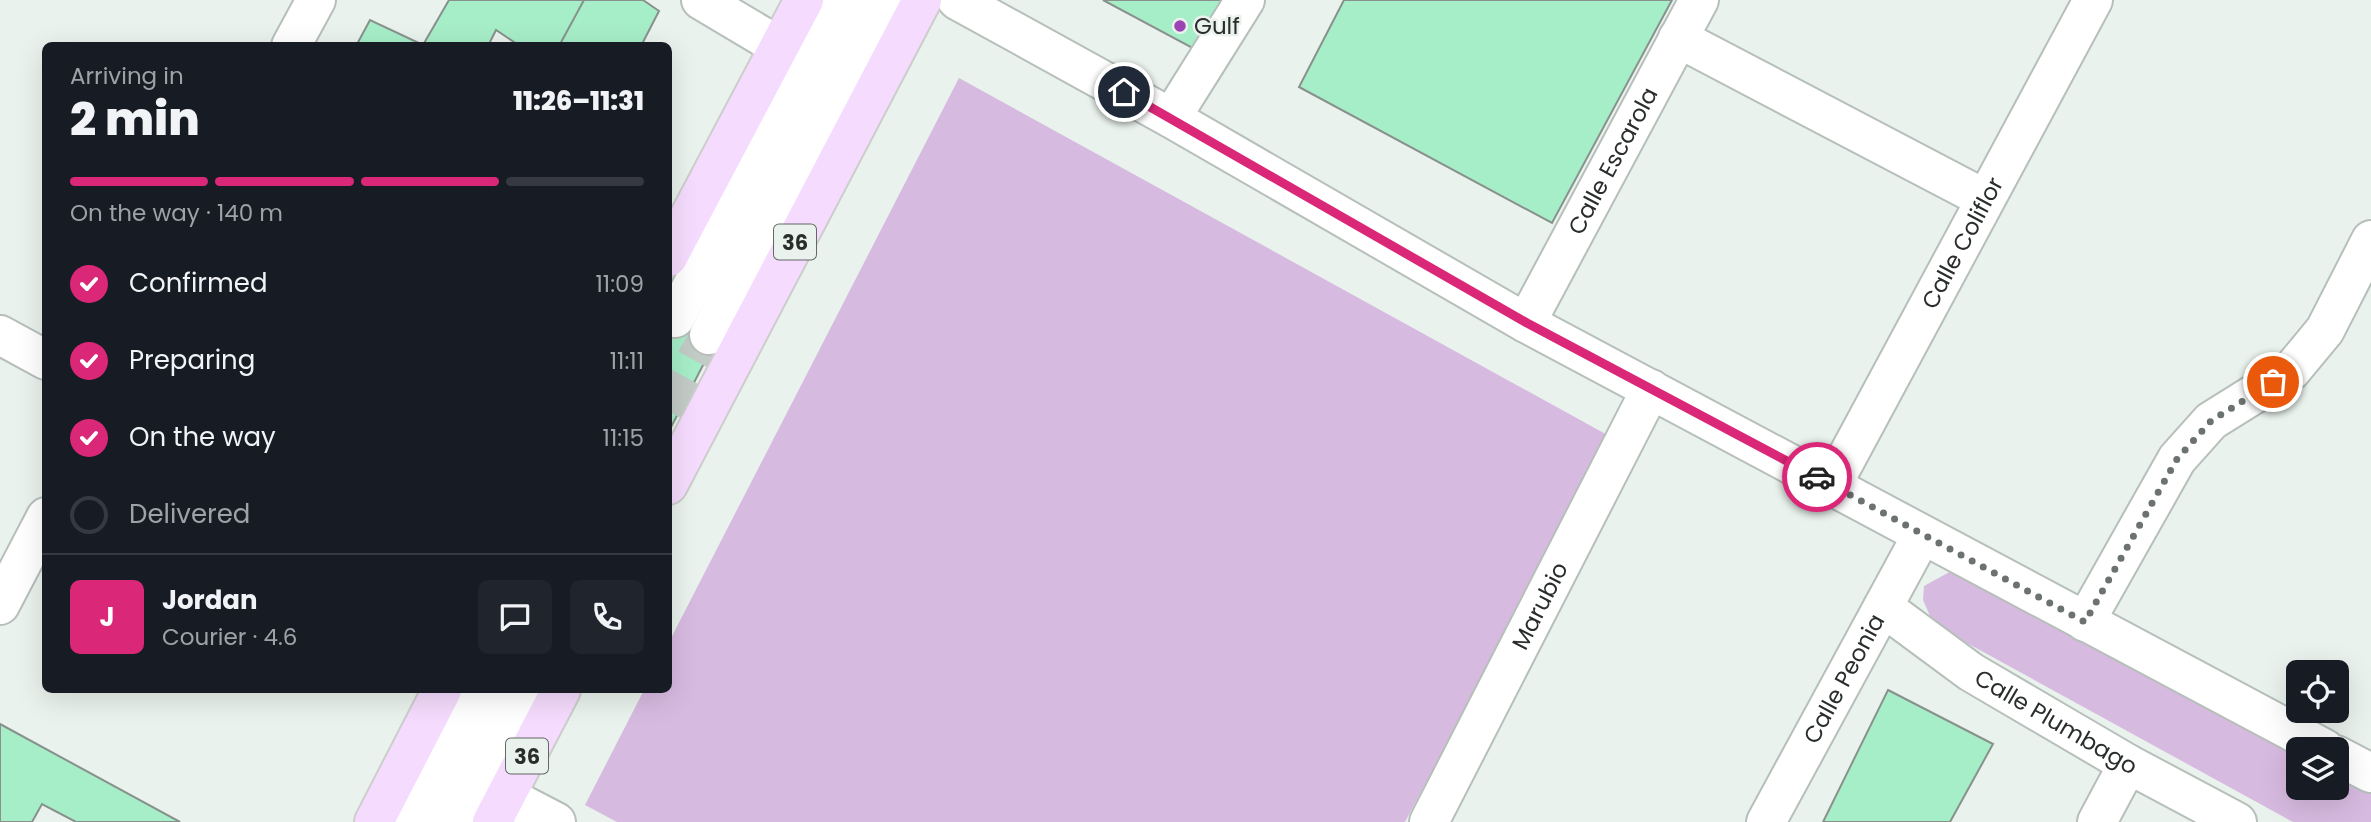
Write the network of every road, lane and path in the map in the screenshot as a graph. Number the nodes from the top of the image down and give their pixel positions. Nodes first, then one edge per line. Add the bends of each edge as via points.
1 (316, 0) edge
2 (701, 0) edge
3 (804, 0) edge
4 (844, 0) edge
5 (882, 0) edge
6 (922, 0) edge
7 (957, 0) edge
8 (1245, 0) edge
9 (1699, 0) edge
10 (2093, 0) edge
11 (1678, 38) junction
12 (293, 42) edge
13 (780, 47) junction
14 (1171, 118) junction
15 (1985, 198) junction
16 (2371, 240) edge
17 (672, 250) edge
18 (675, 318) tunnel mouth
19 (1527, 323) junction
20 (0, 335) edge
21 (709, 335) tunnel mouth
22 (42, 358) edge
23 (1651, 389) junction
24 (672, 477) edge
25 (1832, 485) junction
26 (42, 525) edge
27 (1923, 535) junction
28 (0, 605) edge
29 (1883, 607) junction
30 (2085, 622) junction
31 (440, 693) edge
32 (481, 693) edge
33 (520, 693) edge
34 (559, 693) edge
35 (2302, 737) edge
36 (2349, 762) edge
37 (2128, 764) junction
38 (2371, 773) edge
39 (499, 809) edge
40 (374, 822) edge
41 (413, 822) edge
42 (452, 822) edge
43 (556, 822) edge
44 (1429, 822) edge
45 (1766, 822) edge
46 (2097, 822) edge
47 (2237, 822) edge

1 - 12 street
2 - 13 street
3 - 13 main road
4 - 18 street
5 - 21 street
6 - 24 main road, 36
7 - 14 street
8 - 14 street
9 - 11 street, Calle Escarola
10 - 15 street, Calle Coliflor
11 - 15 street
11 - 19 street, Calle Escarola
13 - 17 main road
14 - 19 street
15 - 25 street, Calle Coliflor
16 - 30 street via 2325,330 2291,370 2211,421 2177,459
19 - 23 street
20 - 22 street
23 - 25 street
23 - 44 street, Marubio
25 - 27 street
26 - 28 street
27 - 29 street, Calle Peonia
27 - 30 street
29 - 37 street, Calle Plumbago via 1971,672
29 - 45 street, Calle Peonia
30 - 35 street
31 - 40 main road
32 - 41 street
33 - 42 street
34 - 39 main road, 36
36 - 38 street
37 - 46 street
37 - 47 street, Calle Plumbago
39 - 43 street

